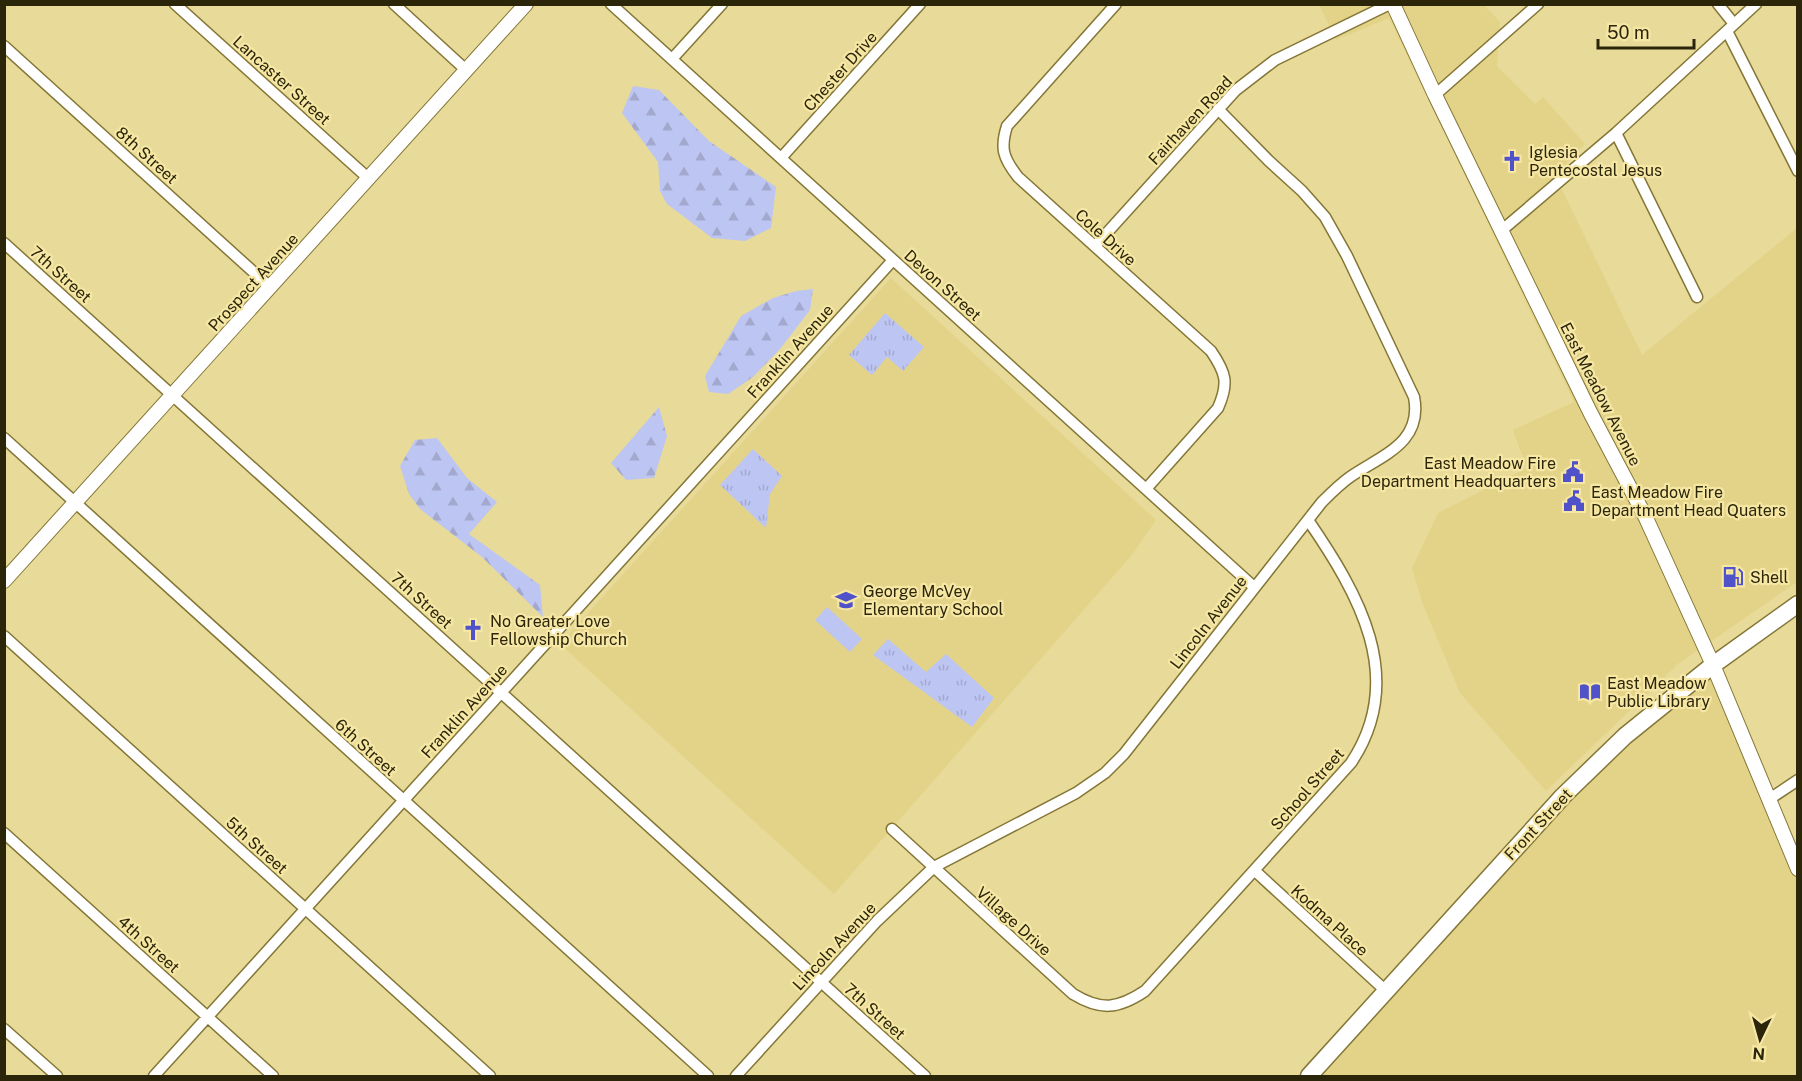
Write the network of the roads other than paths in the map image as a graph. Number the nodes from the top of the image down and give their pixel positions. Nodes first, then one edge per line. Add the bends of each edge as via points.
1 (175, 4) edge
2 (394, 4) edge
3 (526, 4) edge
4 (611, 4) edge
5 (722, 4) edge
6 (920, 4) edge
7 (1116, 4) edge
8 (1392, 4) edge
9 (1538, 4) edge
10 (1718, 4) edge
11 (1756, 4) edge
12 (1731, 27) junction
13 (4, 46) edge
14 (672, 58) junction
15 (466, 70) junction
16 (1435, 95) junction
17 (1218, 109) junction
18 (1616, 133) junction
19 (781, 158) junction
20 (1797, 171) edge
21 (368, 178) junction
22 (1501, 231) junction
23 (4, 243) edge
24 (1095, 246) junction
25 (893, 260) junction
26 (270, 287) junction
27 (1698, 297) dead end
28 (173, 395) junction
29 (4, 438) edge
30 (1146, 489) junction
31 (75, 503) junction
32 (1308, 520) junction
33 (4, 581) edge
34 (1254, 588) junction
35 (1797, 604) edge
36 (4, 636) edge
37 (1713, 665) junction
38 (501, 692) junction
39 (1797, 780) edge
40 (404, 800) junction
41 (1768, 800) junction
42 (892, 829) dead end
43 (4, 833) edge
44 (934, 867) junction
45 (1797, 870) edge
46 (1255, 871) junction
47 (306, 909) junction
48 (821, 982) junction
49 (1386, 991) junction
50 (1129, 1002) joint
51 (208, 1017) junction
52 (4, 1029) edge
53 (57, 1077) edge
54 (154, 1077) edge
55 (273, 1077) edge
56 (490, 1077) edge
57 (708, 1077) edge
58 (736, 1077) edge
59 (925, 1077) edge
60 (1309, 1077) edge

1 - 21 street, Lancaster Street
2 - 15 street
3 - 15 street, Prospect Avenue
4 - 14 street, Devon Street
5 - 14 street
6 - 19 street, Chester Drive
7 - 24 street, Cole Drive via 1007,126 1002,143 1018,177
8 - 16 street, East Meadow Avenue
8 - 17 street, Fairhaven Road via 1275,60
9 - 16 street
10 - 12 street
11 - 12 street
12 - 18 street
12 - 20 street
13 - 26 street, 8th Street
14 - 19 street, Devon Street
15 - 21 street, Prospect Avenue
16 - 22 street, East Meadow Avenue
17 - 24 street, Fairhaven Road
17 - 32 street, Lincoln Avenue via 1325,217 1414,396 1412,429 1400,444 1348,478
18 - 22 street
18 - 27 street
19 - 25 street, Devon Street
21 - 26 street, Prospect Avenue
22 - 37 street, East Meadow Avenue via 1646,518
23 - 28 street, 7th Street
24 - 30 street, Cole Drive via 1210,351 1225,375 1225,392 1218,408
25 - 30 street, Devon Street
25 - 38 street, Franklin Avenue
26 - 28 street, Prospect Avenue
28 - 31 street, Prospect Avenue
28 - 38 street, 7th Street
29 - 31 street, 6th Street
30 - 34 street, Devon Street
31 - 33 street, Prospect Avenue
31 - 40 street, 6th Street
32 - 34 street, Lincoln Avenue
32 - 46 street, School Street via 1337,563 1370,631 1376,660 1376,698 1368,729 1351,763
34 - 44 street, Lincoln Avenue via 1105,773 1076,793
35 - 37 main road, Front Street
36 - 47 street, 5th Street
37 - 41 street, East Meadow Avenue
37 - 49 main road, Front Street via 1625,736 1563,795
38 - 40 street, Franklin Avenue
38 - 48 street, 7th Street
39 - 41 street
40 - 47 street, Franklin Avenue
40 - 57 street, 6th Street
41 - 45 street, East Meadow Avenue
42 - 44 street, Village Drive
43 - 51 street, 4th Street
44 - 48 street, Lincoln Avenue
44 - 50 street, Village Drive via 1072,994 1107,1007
46 - 49 street, Kodma Place
46 - 50 street, School Street via 1164,972
47 - 51 street, Franklin Avenue
47 - 56 street, 5th Street
48 - 58 street, Lincoln Avenue
48 - 59 street, 7th Street
49 - 60 main road, Front Street
51 - 54 street, Franklin Avenue
51 - 55 street, 4th Street
52 - 53 street

